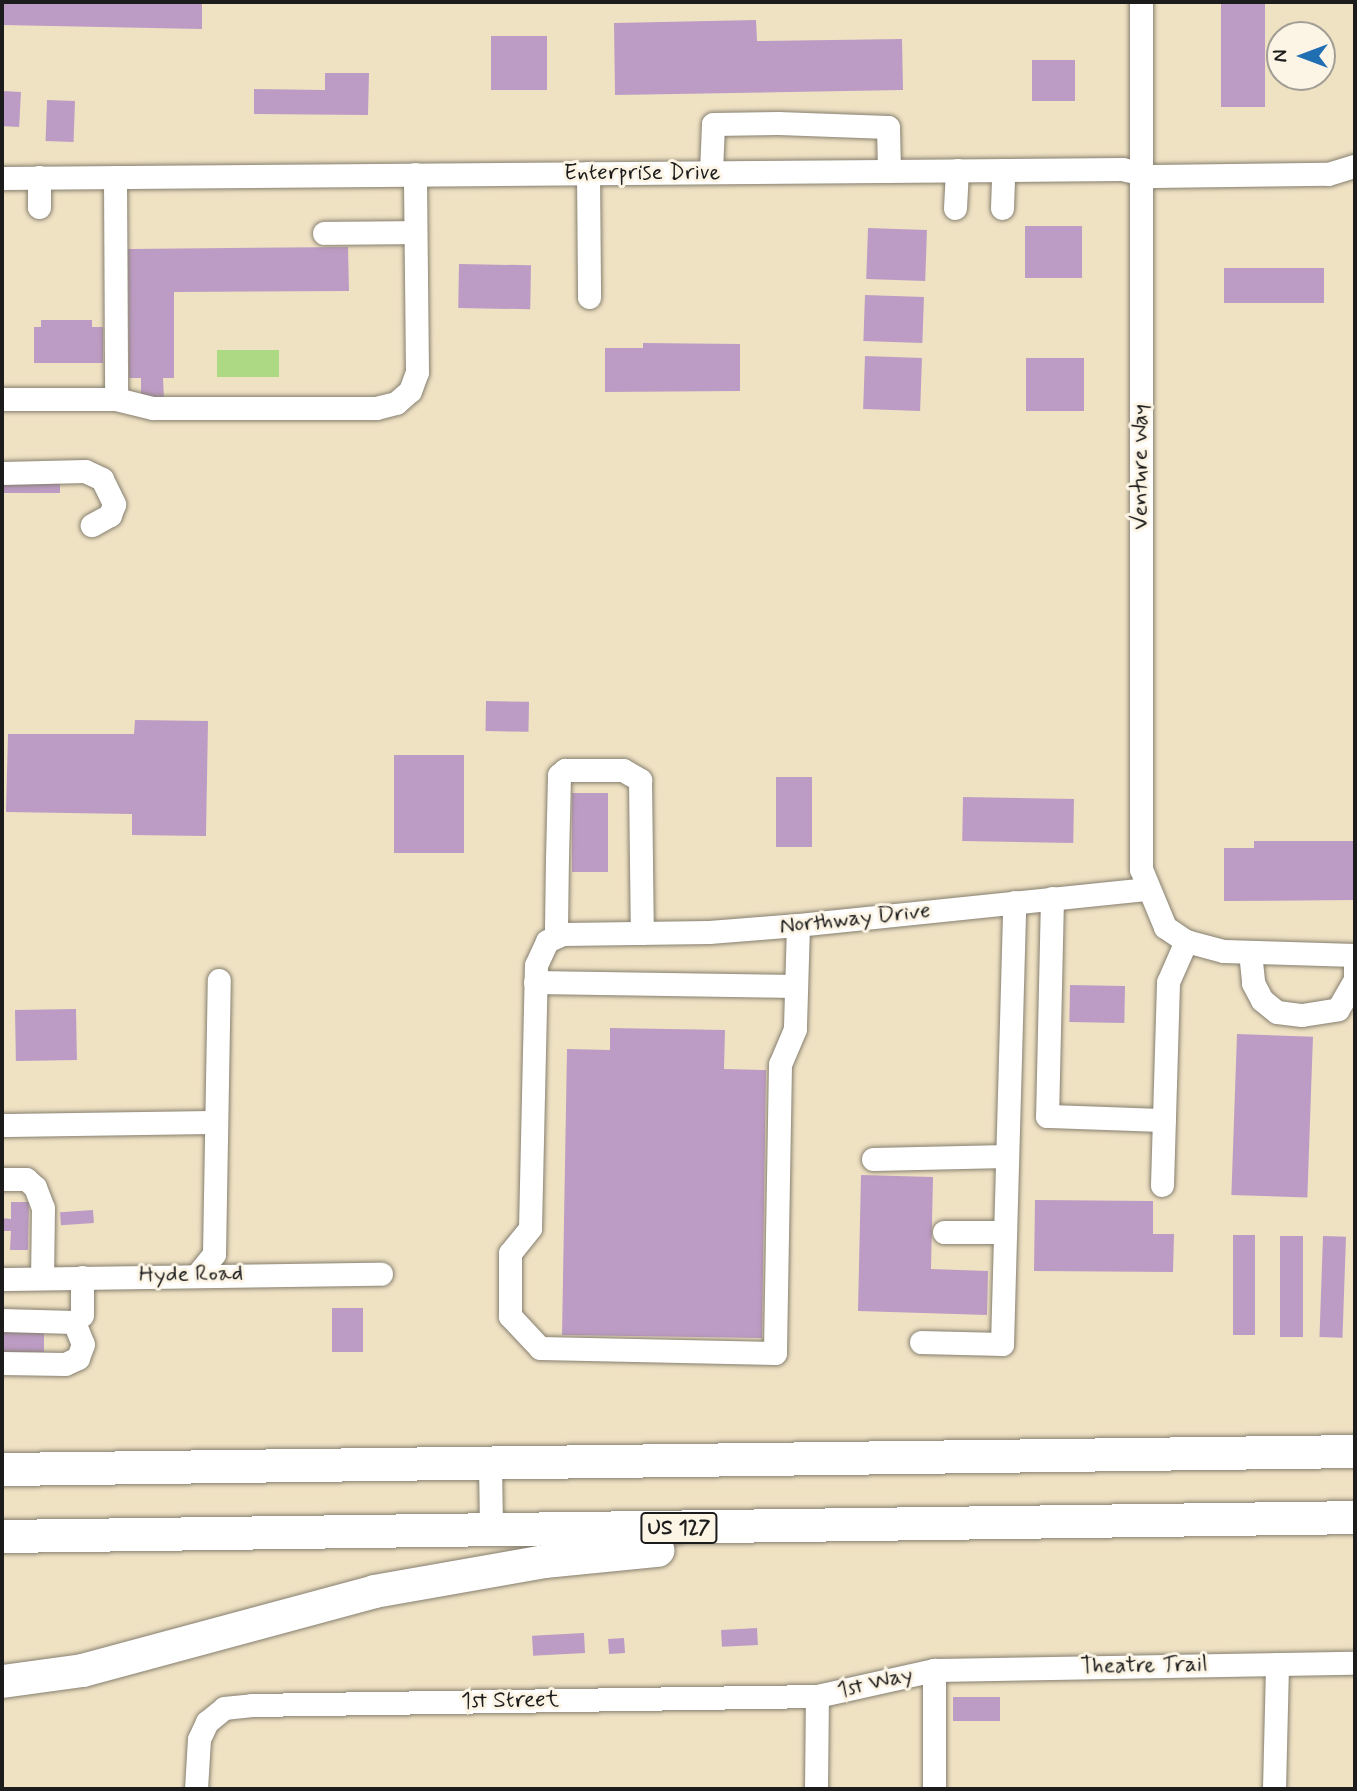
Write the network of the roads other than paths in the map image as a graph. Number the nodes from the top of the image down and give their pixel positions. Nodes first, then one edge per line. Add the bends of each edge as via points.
1 (1141, 2) edge
2 (1355, 166) edge
3 (957, 170) junction
4 (1003, 170) junction
5 (889, 171) junction
6 (711, 172) junction
7 (588, 173) junction
8 (1141, 173) junction
9 (415, 174) junction
10 (39, 177) junction
11 (115, 177) junction
12 (2, 178) edge
13 (39, 207) dead end
14 (955, 208) dead end
15 (1002, 208) dead end
16 (415, 232) junction
17 (324, 233) dead end
18 (589, 297) dead end
19 (2, 398) edge
20 (116, 399) junction
21 (2, 473) edge
22 (92, 525) dead end
23 (1146, 889) junction
24 (1052, 898) junction
25 (1014, 902) junction
26 (798, 925) junction
27 (642, 933) junction
28 (563, 934) junction
29 (1186, 941) junction
30 (1250, 952) junction
31 (1355, 954) edge
32 (1355, 960) edge
33 (219, 980) dead end
34 (535, 982) junction
35 (796, 986) junction
36 (1164, 1120) junction
37 (216, 1122) junction
38 (2, 1125) edge
39 (1007, 1156) junction
40 (873, 1159) dead end
41 (2, 1179) edge
42 (1162, 1185) dead end
43 (944, 1232) dead end
44 (1005, 1232) junction
45 (381, 1273) dead end
46 (197, 1275) junction
47 (82, 1277) junction
48 (42, 1278) junction
49 (2, 1279) edge
50 (82, 1315) dead end
51 (2, 1320) edge
52 (921, 1342) dead end
53 (2, 1363) edge
54 (1355, 1451) edge
55 (490, 1464) junction
56 (2, 1469) edge
57 (1355, 1517) edge
58 (871, 1526) junction
59 (491, 1530) junction
60 (2, 1536) edge
61 (1355, 1663) edge
62 (1277, 1664) junction
63 (934, 1670) junction
64 (2, 1681) edge
65 (817, 1696) junction
66 (196, 1789) edge
67 (816, 1789) edge
68 (934, 1789) edge
69 (1273, 1789) edge

1 - 8 street, Venture Way
2 - 8 street, Enterprise Drive via 1328,174
3 - 4 street, Enterprise Drive
3 - 5 street, Enterprise Drive
3 - 14 street
4 - 8 street, Enterprise Drive via 1122,169
4 - 15 street
5 - 6 street, Enterprise Drive
5 - 6 street via 888,127 778,123 713,124
6 - 7 street, Enterprise Drive
7 - 9 street, Enterprise Drive
7 - 18 street
8 - 23 street, Venture Way via 1141,869
9 - 11 street, Enterprise Drive
9 - 16 street
10 - 11 street, Enterprise Drive
10 - 12 street, Enterprise Drive
10 - 13 street
11 - 20 street
16 - 17 street
16 - 20 street via 416,372 410,391 396,403 376,408 153,408
19 - 20 street
21 - 22 street via 85,471 102,479 114,504 110,515
23 - 24 street, Northway Drive
23 - 29 street, Venture Way via 1165,927
24 - 25 street, Northway Drive
24 - 36 street via 1047,1116
25 - 26 street, Northway Drive
25 - 39 street
26 - 27 street, Northway Drive
26 - 35 street
27 - 28 street, Northway Drive
27 - 28 street via 640,780 624,770 565,770 559,775 557,844 556,928
28 - 34 street via 547,941
29 - 30 street
29 - 36 street via 1168,982
30 - 31 street
30 - 32 street via 1253,983 1262,1000 1277,1012 1302,1015 1338,1009 1355,980
33 - 37 street
34 - 35 street
34 - 35 street via 530,1228 510,1253 510,1316 540,1348 775,1353 780,1064 795,1029
36 - 42 street
37 - 38 street
37 - 46 street via 214,1254
39 - 40 street
39 - 44 street
41 - 48 street via 26,1179 35,1187 43,1208
43 - 44 street
44 - 52 street via 1002,1344
45 - 46 street, Hyde Road
46 - 47 street, Hyde Road
47 - 48 street, Hyde Road
47 - 50 street
48 - 49 street, Hyde Road
51 - 53 street via 74,1322 83,1344 78,1358 65,1364
54 - 55 highway
55 - 56 highway
55 - 59 street
57 - 58 highway, US 127
58 - 59 highway, US 127
58 - 64 highway via 776,1543 615,1552 446,1578 273,1617 82,1670
59 - 60 highway, US 127
61 - 62 street, Theatre Trail
62 - 63 street, Theatre Trail
62 - 69 street
63 - 65 street, 1st Way
63 - 68 street
65 - 66 street, 1st Street via 224,1708 207,1722 199,1739
65 - 67 street

